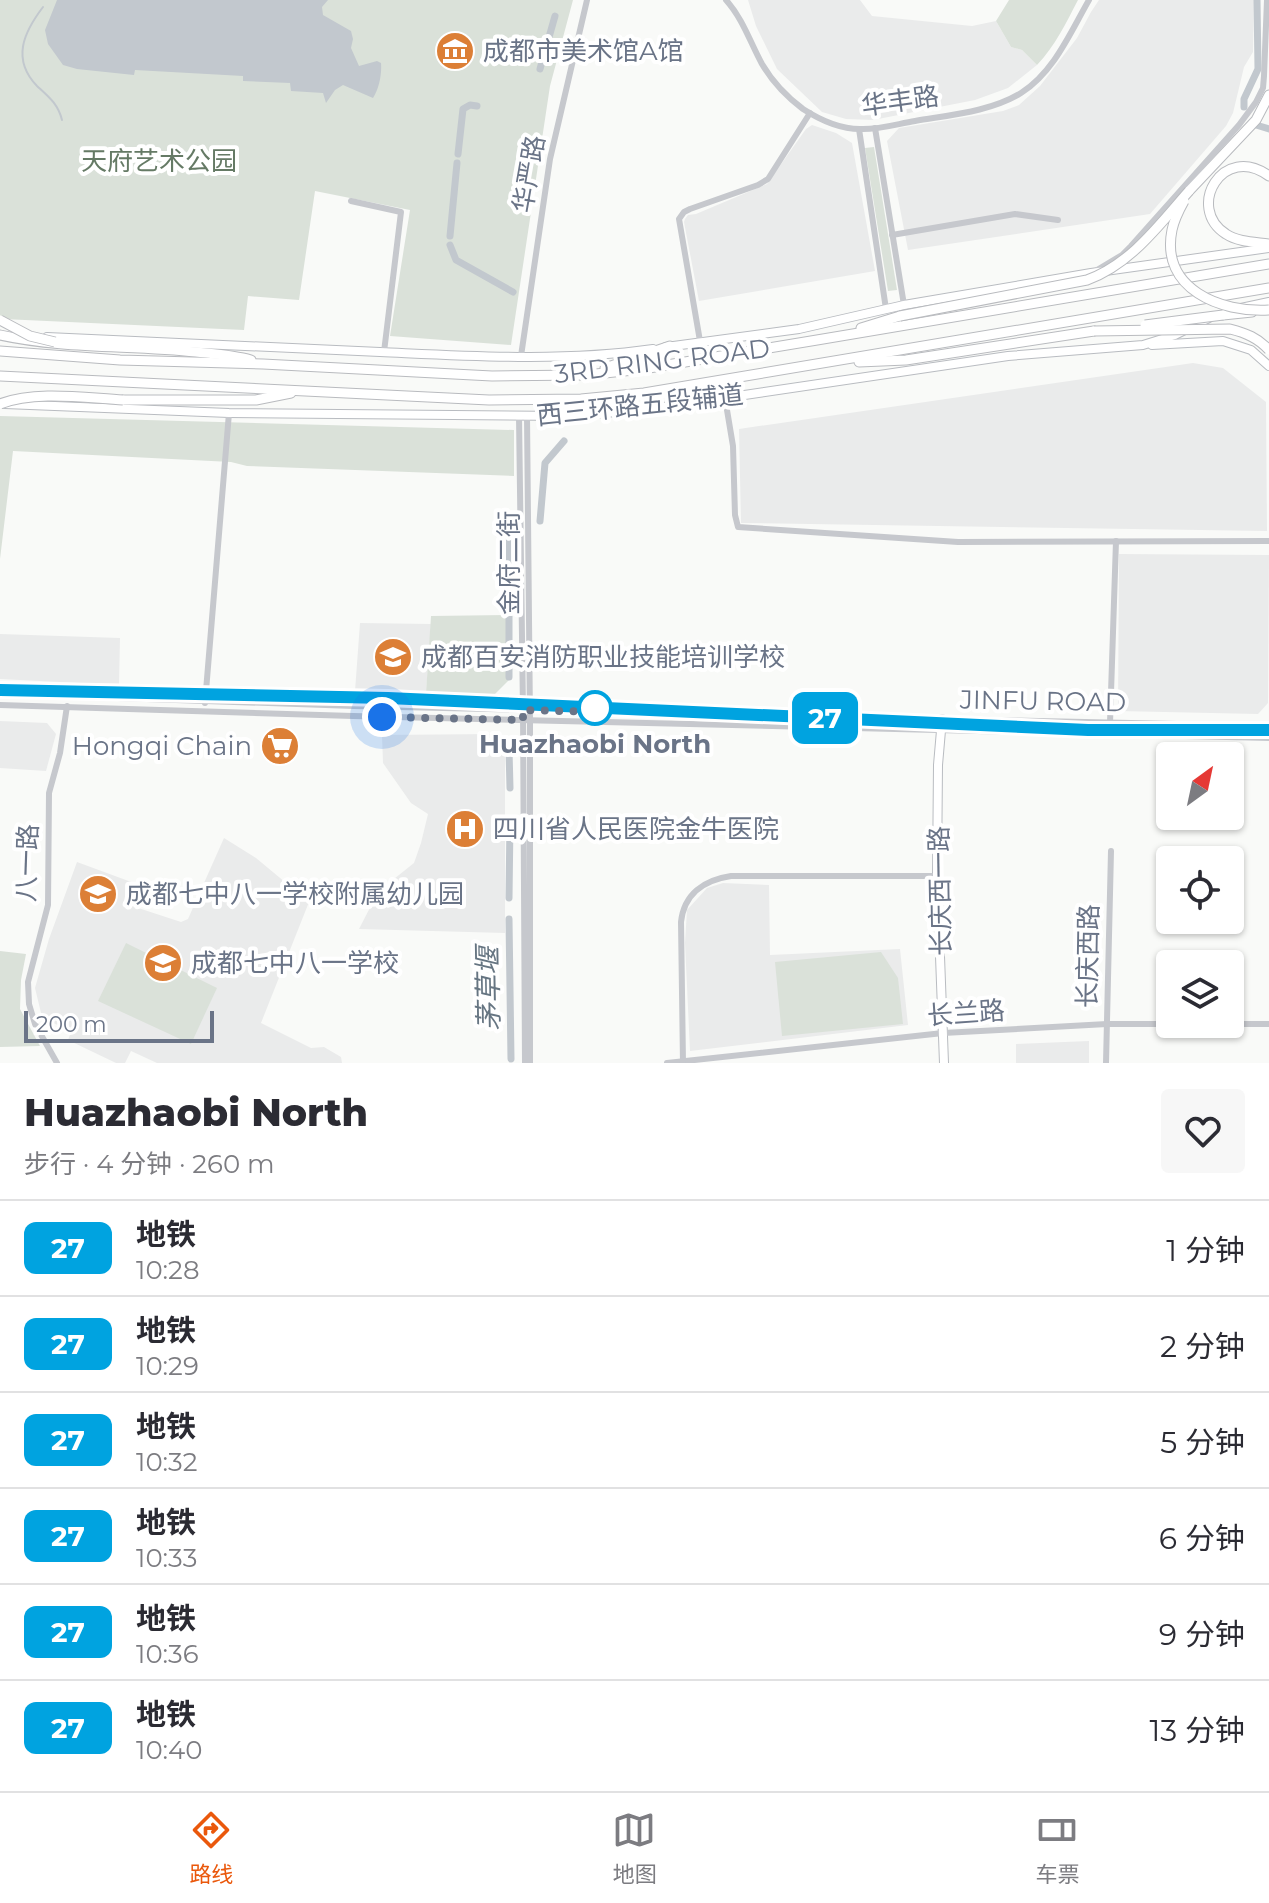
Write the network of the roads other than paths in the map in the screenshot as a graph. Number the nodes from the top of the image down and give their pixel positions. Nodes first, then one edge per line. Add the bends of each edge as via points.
1 (587, 0) edge
2 (726, 0) edge
3 (1089, 0) edge
4 (1267, 0) edge
5 (1269, 95) edge
6 (810, 113) junction
7 (875, 128) junction
8 (859, 129) junction
9 (1269, 176) edge
10 (1189, 191) junction
11 (351, 201) dead end
12 (1058, 220) dead end
13 (892, 235) junction
14 (1269, 246) edge
15 (1269, 264) edge
16 (1091, 273) junction
17 (1269, 288) edge
18 (904, 305) junction
19 (1267, 308) edge
20 (886, 309) junction
21 (0, 320) edge
22 (1094, 331) junction
23 (0, 335) edge
24 (817, 340) junction
25 (700, 341) junction
26 (55, 342) junction
27 (1143, 345) junction
28 (670, 346) junction
29 (0, 351) edge
30 (384, 352) junction
31 (1267, 354) edge
32 (521, 356) junction
33 (263, 364) junction
34 (819, 364) junction
35 (1269, 366) edge
36 (586, 375) junction
37 (0, 376) edge
38 (304, 390) junction
39 (644, 393) junction
40 (725, 398) junction
41 (0, 404) edge
42 (229, 413) junction
43 (523, 416) junction
44 (566, 416) junction
45 (1116, 541) junction
46 (1269, 541) edge
47 (0, 694) edge
48 (205, 701) junction
49 (0, 705) edge
50 (67, 706) junction
51 (526, 710) junction
52 (204, 711) junction
53 (942, 719) junction
54 (527, 720) junction
55 (1110, 723) junction
56 (1269, 726) edge
57 (941, 730) junction
58 (1269, 738) edge
59 (1111, 851) dead end
60 (937, 876) junction
61 (1107, 1024) junction
62 (1269, 1024) edge
63 (943, 1033) junction
64 (683, 1062) edge
65 (57, 1063) edge
66 (528, 1063) edge
67 (667, 1063) edge
68 (944, 1063) edge
69 (1106, 1063) edge

1 - 32 street, 华严路 via 550,159
2 - 6 street, 华丰路 via 778,87
3 - 7 street, 华丰路 via 1058,55 1021,93 966,112
4 - 16 street via 1263,88 1256,102 1131,246
5 - 10 highway via 1256,120
6 - 8 street, 华丰路
6 - 25 street via 768,179 690,209 679,219
7 - 8 street, 华丰路
7 - 13 street
8 - 20 street
9 - 14 highway via 1254,168 1231,167 1215,181 1209,204 1211,216 1226,235
10 - 19 highway, bridge via 1171,247 1185,283 1219,305
10 - 24 highway, bridge via 1135,250 1103,274 900,316
11 - 30 street via 401,212
12 - 13 street via 1015,214
13 - 18 street
14 - 16 main road, 西三环路五段辅道
15 - 24 highway, 3RD RING ROAD
16 - 18 main road, 西三环路五段辅道
17 - 34 highway, 3RD RING ROAD
18 - 20 main road, 西三环路五段辅道
19 - 22 highway, bridge
19 - 27 main road, 西三环路五段辅道 via 1216,314
20 - 25 main road, 西三环路五段辅道 via 799,329
21 - 26 highway, bridge
22 - 31 highway, bridge via 1230,329 1256,339
22 - 34 highway via 906,360
23 - 26 highway, bridge
23 - 30 main road, 西三环路五段辅道
24 - 36 highway, 3RD RING ROAD
25 - 28 main road, 西三环路五段辅道
26 - 33 highway via 239,356
27 - 31 main road via 1223,341
27 - 40 main road, 西三环路五段辅道 via 1008,356
28 - 32 main road, 西三环路五段辅道
28 - 36 highway
29 - 33 highway, 3RD RING ROAD
30 - 32 main road, 西三环路五段辅道
31 - 35 main road
33 - 36 highway, 3RD RING ROAD via 492,376
34 - 39 highway, 3RD RING ROAD
37 - 38 highway, 3RD RING ROAD
38 - 39 highway, 3RD RING ROAD via 489,400
38 - 41 highway, bridge via 256,400 52,397
39 - 44 highway
40 - 44 main road, 西三环路五段辅道
40 - 45 street via 738,527 958,542
41 - 42 main road, 西三环路五段辅道
42 - 43 main road, 西三环路五段辅道
42 - 48 street
43 - 44 main road, 西三环路五段辅道
43 - 51 street, 金府二街
45 - 46 street
45 - 55 street
47 - 48 street, JINFU ROAD
48 - 51 street, JINFU ROAD
48 - 52 street
49 - 50 street, JINFU ROAD
50 - 52 street, JINFU ROAD
50 - 65 street, 八一路 via 49,793 48,905 28,982 35,1024
51 - 53 street, JINFU ROAD
51 - 54 street, 金府二街
52 - 54 street, JINFU ROAD
53 - 55 street, JINFU ROAD
53 - 57 main road, 长庆西一路
54 - 57 street, JINFU ROAD
54 - 66 street, 金府二街
55 - 56 street, JINFU ROAD
57 - 58 street, JINFU ROAD
57 - 60 main road, 长庆西一路
59 - 61 street, 长庆西路
60 - 63 main road, 长庆西一路
60 - 64 street via 731,876 700,886 686,903 681,922
61 - 62 street, 长兰路
61 - 63 street, 长兰路
61 - 69 street, 长庆西路
63 - 64 street, 长兰路
63 - 68 main road, 长庆西一路
64 - 67 street, 长兰路

